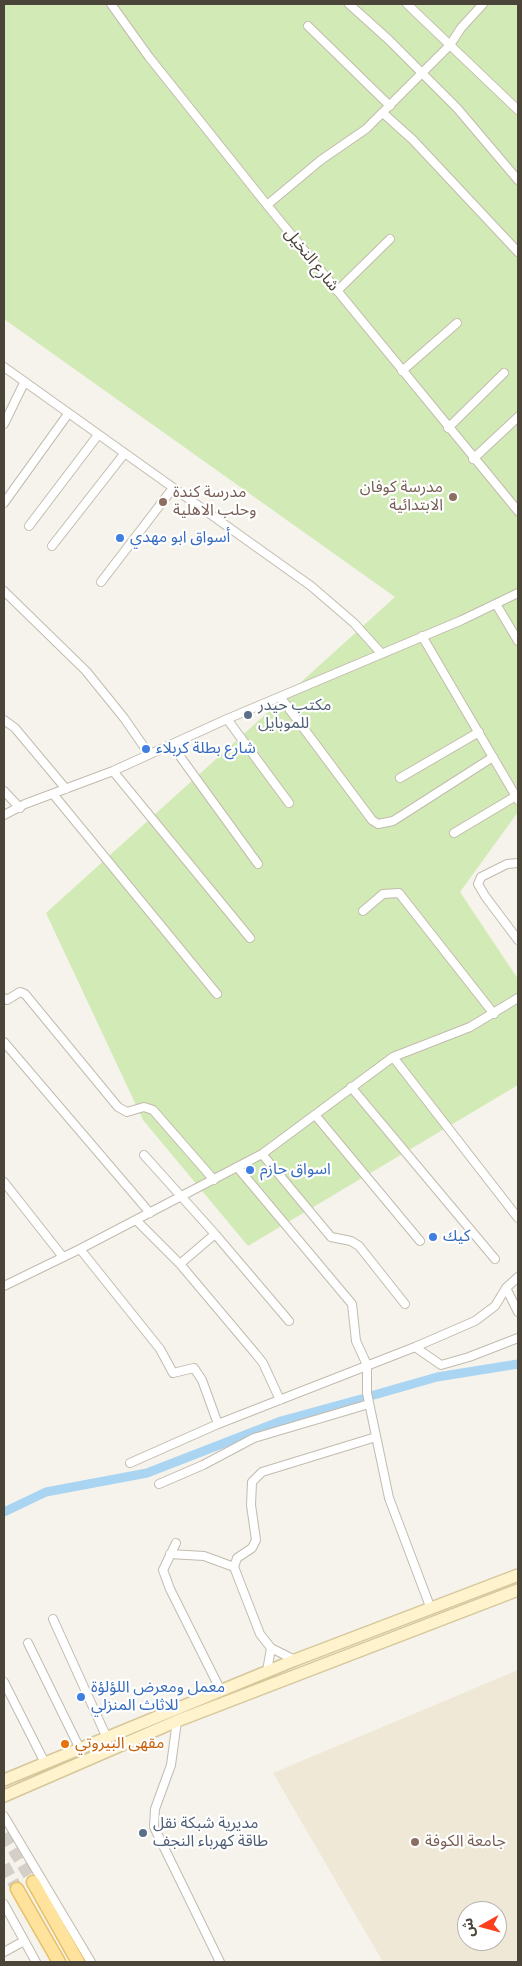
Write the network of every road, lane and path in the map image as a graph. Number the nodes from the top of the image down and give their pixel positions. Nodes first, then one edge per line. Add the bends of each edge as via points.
1 (111, 4) edge
2 (349, 4) edge
3 (407, 4) edge
4 (484, 4) edge
5 (308, 26) dead end
6 (450, 46) junction
7 (422, 73) junction
8 (390, 106) junction
9 (518, 110) edge
10 (383, 113) junction
11 (518, 180) edge
12 (267, 205) junction
13 (390, 239) dead end
14 (518, 252) edge
15 (337, 291) junction
16 (457, 323) dead end
17 (4, 367) edge
18 (402, 371) junction
19 (504, 373) dead end
20 (24, 383) junction
21 (68, 414) junction
22 (518, 417) edge
23 (4, 424) edge
24 (448, 428) junction
25 (98, 435) junction
26 (124, 454) junction
27 (473, 459) junction
28 (173, 488) junction
29 (4, 503) edge
30 (518, 511) edge
31 (29, 526) dead end
32 (52, 546) dead end
33 (101, 582) dead end
34 (4, 591) edge
35 (518, 593) edge
36 (496, 604) junction
37 (422, 636) junction
38 (518, 641) edge
39 (381, 653) junction
40 (281, 698) junction
41 (227, 719) junction
42 (4, 720) edge
43 (478, 732) junction
44 (172, 744) junction
45 (149, 754) junction
46 (494, 757) junction
47 (113, 771) junction
48 (400, 778) dead end
49 (66, 789) junction
50 (4, 791) edge
51 (53, 794) junction
52 (517, 798) edge
53 (289, 803) dead end
54 (20, 808) junction
55 (4, 815) edge
56 (454, 833) dead end
57 (518, 863) edge
58 (258, 864) dead end
59 (363, 911) dead end
60 (250, 938) dead end
61 (518, 940) edge
62 (217, 994) dead end
63 (4, 998) edge
64 (518, 998) edge
65 (494, 1014) junction
66 (4, 1042) edge
67 (393, 1057) junction
68 (351, 1087) junction
69 (316, 1116) junction
70 (262, 1154) junction
71 (144, 1155) dead end
72 (238, 1168) junction
73 (214, 1180) junction
74 (4, 1182) edge
75 (182, 1196) junction
76 (150, 1213) junction
77 (518, 1218) edge
78 (136, 1220) junction
79 (215, 1234) junction
80 (420, 1241) dead end
81 (80, 1249) junction
82 (63, 1257) junction
83 (495, 1259) dead end
84 (180, 1264) junction
85 (518, 1277) edge
86 (4, 1286) edge
87 (506, 1288) junction
88 (405, 1304) dead end
89 (518, 1312) edge
90 (289, 1321) dead end
91 (518, 1338) edge
92 (415, 1346) junction
93 (367, 1365) junction
94 (280, 1400) junction
95 (369, 1404) junction
96 (218, 1424) junction
97 (376, 1438) junction
98 (130, 1463) dead end
99 (159, 1484) dead end
100 (176, 1543) dead end
101 (170, 1554) junction
102 (234, 1567) junction
103 (518, 1575) edge
104 (518, 1590) edge
105 (432, 1609) junction
106 (53, 1619) dead end
107 (28, 1642) dead end
108 (271, 1648) junction
109 (295, 1660) junction
110 (267, 1671) junction
111 (4, 1682) edge
112 (221, 1691) junction
113 (177, 1721) junction
114 (107, 1738) junction
115 (80, 1748) junction
116 (45, 1763) junction
117 (4, 1780) edge
118 (4, 1796) edge
119 (4, 1816) edge
120 (32, 1882) tunnel mouth
121 (17, 1889) tunnel mouth
122 (4, 1904) edge
123 (24, 1941) junction
124 (4, 1952) edge
125 (36, 1962) edge
126 (59, 1962) edge
127 (78, 1962) edge
128 (91, 1962) edge
129 (220, 1962) edge

1 - 12 street, شارع النخيل
2 - 7 street
3 - 6 street
4 - 6 street via 461,28
5 - 8 street
6 - 7 street
6 - 9 street
7 - 8 street
7 - 11 street via 457,108
8 - 10 street
10 - 12 street
10 - 14 street via 414,140
12 - 15 street, شارع النخيل
13 - 15 street
15 - 18 street, شارع النخيل
16 - 18 street
17 - 20 street
18 - 24 street, شارع النخيل
19 - 24 street
20 - 21 street
20 - 23 street
21 - 25 street
21 - 29 street
22 - 27 street
24 - 27 street, شارع النخيل
25 - 26 street
25 - 31 street
26 - 28 street
26 - 32 street
27 - 30 street, شارع النخيل
28 - 33 street
28 - 39 street via 311,586
34 - 45 street via 86,672
35 - 36 street
36 - 37 street
36 - 38 street
37 - 39 street
37 - 43 street
39 - 40 street
40 - 41 street
40 - 46 street via 378,824 393,821
41 - 44 street
41 - 53 street
42 - 49 street via 15,728
43 - 46 street
43 - 48 street
44 - 45 street
44 - 58 street
45 - 47 street
46 - 52 street
47 - 49 street
47 - 60 street
49 - 51 street
50 - 54 street
51 - 54 street
51 - 62 street
52 - 56 street
54 - 55 street
57 - 61 street via 506,864 481,876 478,884
59 - 65 street via 383,894 399,893
63 - 73 street via 7,1000 20,992 25,994 118,1107 127,1112 144,1107 153,1110
64 - 65 street
65 - 67 street via 470,1027
66 - 76 street
67 - 68 street
67 - 77 street
68 - 69 street
68 - 83 street
69 - 70 street
69 - 80 street
70 - 72 street
70 - 88 street via 331,1237 359,1246
71 - 75 street
72 - 73 street
72 - 93 street via 352,1304 356,1341
73 - 75 street
74 - 82 street
75 - 76 street
75 - 79 street
76 - 78 street
78 - 81 street
78 - 84 street
79 - 84 street
79 - 90 street
81 - 82 street
81 - 96 street via 160,1349 173,1373 194,1368 202,1380
82 - 86 street
84 - 94 street via 263,1363
85 - 87 street
87 - 89 street
87 - 92 street via 495,1306 475,1320
91 - 92 street via 441,1365
92 - 93 street
93 - 94 street
93 - 95 street
94 - 96 street
95 - 97 street
95 - 99 street via 254,1438
96 - 98 street
97 - 102 street via 262,1472 252,1482 251,1505 256,1540 252,1548 237,1558
97 - 105 street via 389,1498
100 - 101 street
101 - 102 street via 204,1556
101 - 112 street via 162,1570
102 - 108 street via 260,1634
103 - 105 main road
104 - 113 main road
105 - 109 main road
106 - 114 street
107 - 115 street
108 - 109 street
108 - 110 street
109 - 110 main road
110 - 112 main road
111 - 116 street
112 - 114 main road
113 - 118 main road
113 - 129 street via 171,1764 155,1809 154,1827
114 - 115 main road
115 - 116 main road
116 - 117 main road
119 - 128 street
120 - 127 main road
121 - 126 main road
122 - 123 street
123 - 124 street
123 - 125 street

